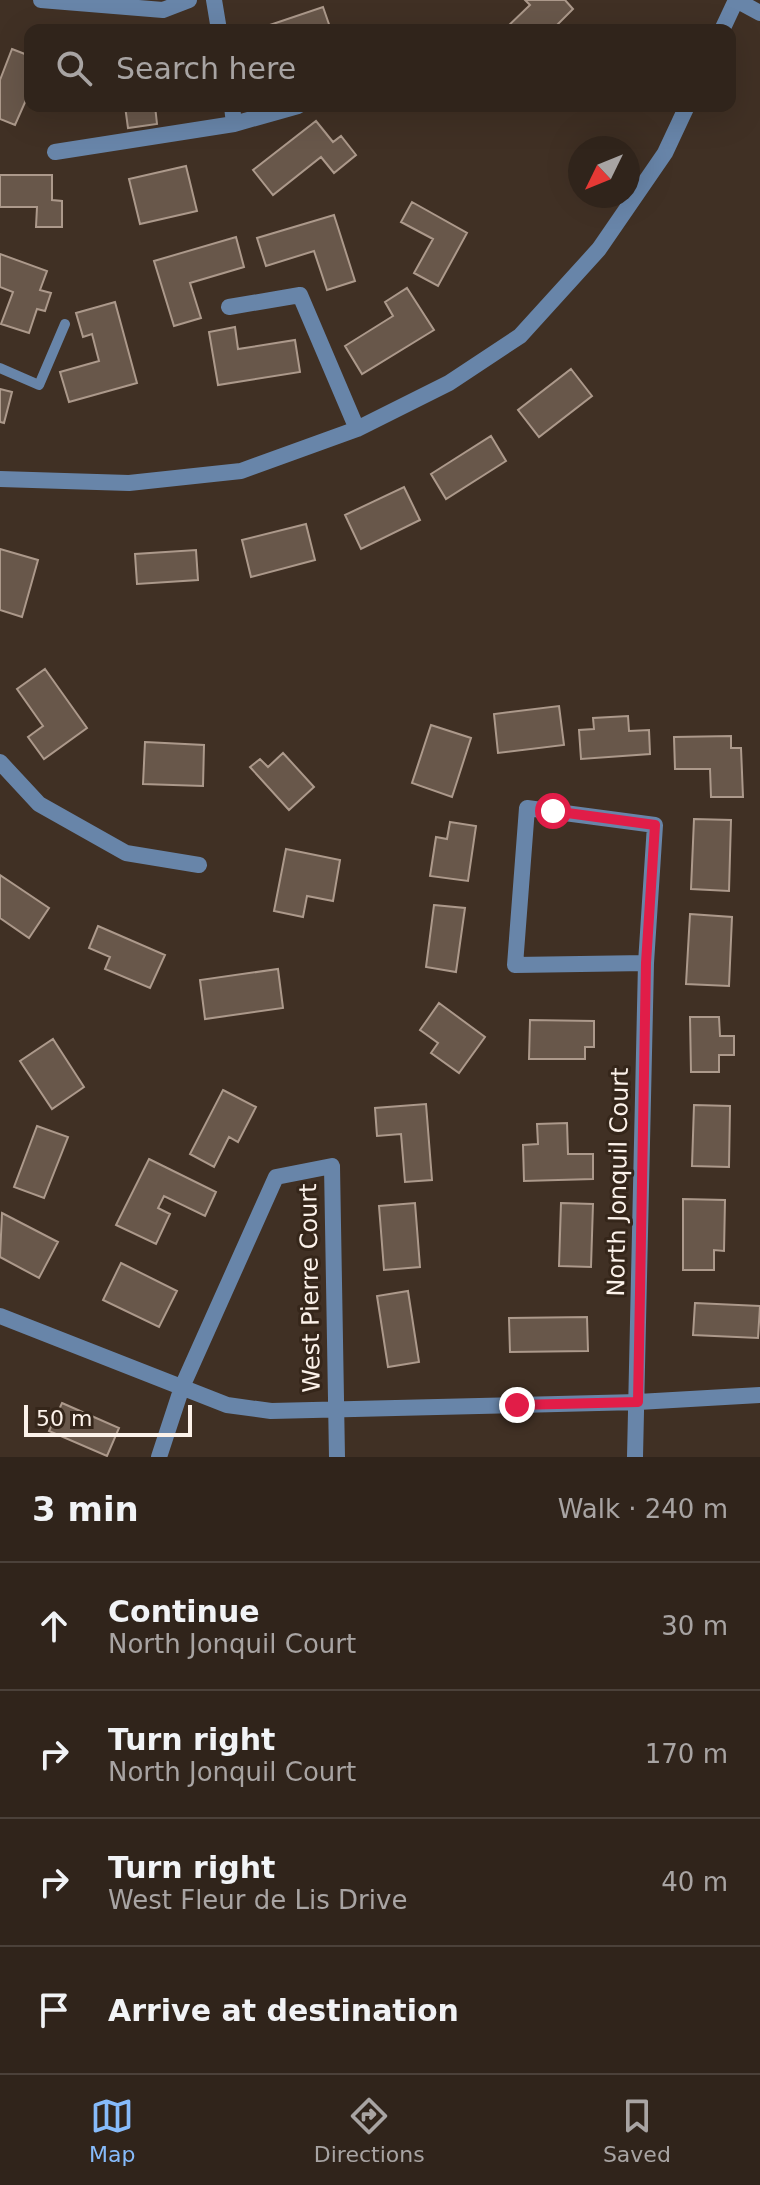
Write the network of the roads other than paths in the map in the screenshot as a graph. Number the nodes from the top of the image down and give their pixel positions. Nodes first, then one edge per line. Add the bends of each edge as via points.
1 (41, 0) edge
2 (189, 0) edge
3 (214, 0) edge
4 (736, 0) edge
5 (760, 13) edge
6 (218, 24) edge
7 (725, 24) edge
8 (233, 112) edge
9 (277, 112) edge
10 (684, 112) edge
11 (234, 124) junction
12 (55, 152) dead end
13 (229, 307) dead end
14 (65, 324) dead end
15 (0, 368) edge
16 (357, 429) junction
17 (0, 479) edge
18 (0, 762) edge
19 (199, 865) dead end
20 (646, 963) junction
21 (0, 1316) edge
22 (182, 1387) junction
23 (760, 1395) edge
24 (638, 1402) junction
25 (336, 1409) junction
26 (159, 1457) edge
27 (337, 1457) edge
28 (635, 1457) edge

1 - 2 street via 163,10
3 - 6 street
4 - 5 street
4 - 7 street
8 - 11 street
9 - 11 street
10 - 16 street via 665,153 599,249 520,336 449,383
11 - 12 street
13 - 16 street via 300,295
14 - 15 lane via 39,385
16 - 17 street via 241,471 129,483
18 - 19 street via 39,804 126,853
20 - 20 street, North Jonquil Court via 655,825 527,808 515,965
20 - 24 street, North Jonquil Court
21 - 22 street
22 - 25 street via 227,1405 271,1411
22 - 25 street, West Pierre Court via 276,1177 332,1166
22 - 26 street
23 - 24 street
24 - 25 street
24 - 28 street, North Jonquil Court
25 - 27 street

